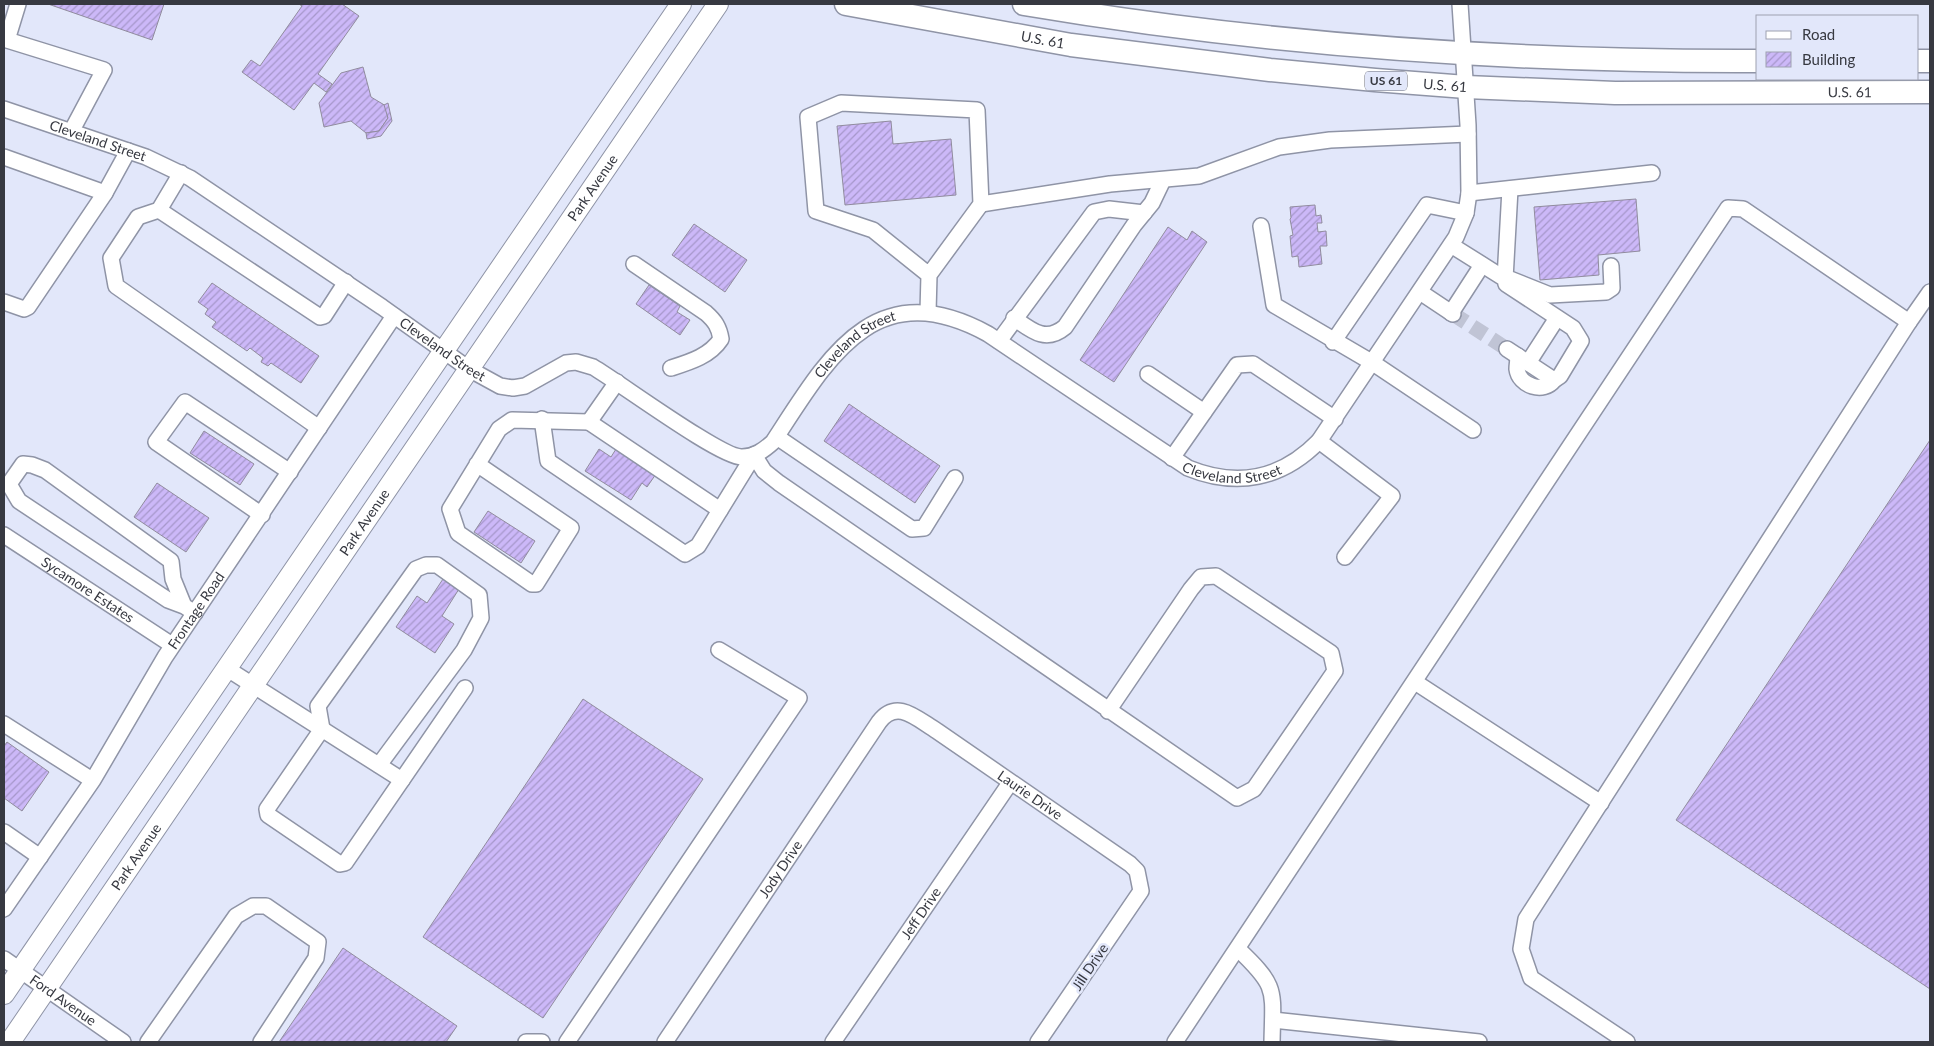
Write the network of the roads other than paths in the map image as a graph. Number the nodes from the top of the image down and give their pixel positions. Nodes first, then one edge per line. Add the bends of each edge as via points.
1 (18, 4) edge
2 (680, 4) edge
3 (718, 4) edge
4 (846, 4) edge
5 (1024, 4) edge
6 (1460, 4) edge
7 (1464, 54) junction
8 (1756, 61) edge
9 (1466, 87) junction
10 (1930, 92) edge
11 (4, 109) edge
12 (71, 132) junction
13 (1468, 134) junction
14 (128, 151) junction
15 (4, 158) edge
16 (181, 173) junction
17 (1652, 173) dead end
18 (1163, 180) junction
19 (1510, 189) junction
20 (105, 193) junction
21 (1469, 193) junction
22 (981, 204) junction
23 (159, 210) junction
24 (1144, 213) junction
25 (1466, 213) junction
26 (1261, 226) dead end
27 (1451, 245) junction
28 (634, 264) dead end
29 (1482, 264) junction
30 (1611, 266) dead end
31 (929, 274) junction
32 (1505, 278) junction
33 (346, 282) junction
34 (1420, 292) junction
35 (1930, 292) edge
36 (4, 302) edge
37 (928, 312) junction
38 (394, 316) junction
39 (1014, 318) junction
40 (1557, 318) junction
41 (1909, 322) junction
42 (999, 341) junction
43 (1333, 342) junction
44 (443, 350) junction
45 (1373, 363) junction
46 (671, 368) dead end
47 (469, 369) junction
48 (1148, 374) dead end
49 (617, 382) junction
50 (1204, 412) junction
51 (542, 419) junction
52 (1335, 419) junction
53 (589, 422) junction
54 (320, 428) junction
55 (1473, 430) dead end
56 (777, 437) junction
57 (1319, 441) junction
58 (754, 455) junction
59 (1172, 458) junction
60 (477, 464) junction
61 (290, 472) junction
62 (955, 478) dead end
63 (720, 510) junction
64 (262, 514) junction
65 (4, 535) edge
66 (1345, 557) dead end
67 (189, 609) junction
68 (172, 645) junction
69 (719, 650) dead end
70 (226, 668) junction
71 (1415, 682) junction
72 (252, 686) junction
73 (465, 688) dead end
74 (905, 711) joint
75 (1108, 711) junction
76 (4, 724) edge
77 (322, 729) junction
78 (378, 765) junction
79 (92, 780) junction
80 (402, 780) junction
81 (1010, 783) junction
82 (1601, 803) junction
83 (4, 832) edge
84 (40, 857) junction
85 (1141, 891) joint
86 (4, 909) edge
87 (1238, 949) junction
88 (12, 964) edge
89 (46, 988) junction
90 (4, 994) edge
91 (1272, 1020) junction
92 (10, 1042) edge
93 (122, 1042) edge
94 (148, 1042) edge
95 (260, 1042) edge
96 (526, 1042) edge
97 (542, 1042) edge
98 (567, 1042) edge
99 (665, 1042) edge
100 (833, 1042) edge
101 (1038, 1042) edge
102 (1175, 1042) edge
103 (1272, 1042) edge
104 (1479, 1042) edge
105 (1627, 1042) edge

1 - 12 street via 8,40 104,70
2 - 44 main road
3 - 47 main road, Park Avenue
4 - 9 highway, U.S. 61 / US 61 via 978,29 1166,58
5 - 7 highway via 1195,29
6 - 7 street, Cleveland Street
7 - 8 highway via 1607,60
7 - 9 street, Cleveland Street
9 - 10 highway, U.S. 61 / US 61 via 1701,94
9 - 13 street, Cleveland Street
11 - 12 street, Cleveland Street
12 - 14 street, Cleveland Street
13 - 18 street via 1330,140 1279,147 1199,176
13 - 21 street, Cleveland Street
14 - 16 street, Cleveland Street
14 - 20 street
15 - 20 street
16 - 23 street
16 - 33 street, Cleveland Street
17 - 19 street
18 - 22 street via 1110,184
18 - 24 street
19 - 21 street
19 - 32 street
20 - 36 street via 28,307 24,309
21 - 25 street, Cleveland Street
22 - 31 street
22 - 31 street via 977,110 841,103 808,117 816,211 873,230
23 - 33 street via 320,317 324,316
23 - 54 street via 138,217 111,258 116,286
24 - 39 street via 1109,209 1094,212
24 - 39 street via 1065,327 1057,333 1036,334
25 - 27 street, Cleveland Street
25 - 43 street via 1427,205
26 - 43 street via 1274,305
27 - 29 street
27 - 34 street, Cleveland Street
28 - 46 street via 706,313 716,321 719,329 721,339 707,353
29 - 32 street
29 - 34 street via 1452,314
30 - 32 street via 1612,288 1606,292 1550,295
31 - 37 street
32 - 40 street via 1506,284
33 - 38 street, Cleveland Street
34 - 45 street, Cleveland Street
35 - 41 street
37 - 42 street, Cleveland Street via 963,320
37 - 56 street, Cleveland Street via 877,321 853,335 832,356
38 - 44 street, Cleveland Street
38 - 54 street, Frontage Road
39 - 42 street
40 - 40 street via 1572,328 1581,341 1560,376 1554,380 1517,356
41 - 71 street via 1743,209 1728,208
41 - 82 street
42 - 59 street, Cleveland Street
43 - 45 street
44 - 47 street, Cleveland Street
44 - 70 main road
45 - 52 street, Cleveland Street
45 - 55 street
47 - 49 street, Cleveland Street via 500,386 513,388 525,386 560,366 576,362 593,367
47 - 72 main road, Park Avenue
48 - 50 street
49 - 53 street
49 - 58 street, Cleveland Street via 717,448 741,457
50 - 52 street via 1237,365 1254,364
50 - 59 street
51 - 53 street
51 - 60 street via 512,420 499,429
51 - 63 street via 548,461 685,554 698,546
52 - 57 street, Cleveland Street
53 - 63 street
54 - 61 street, Frontage Road
56 - 58 street, Cleveland Street
56 - 62 street via 912,529 924,528
57 - 59 street, Cleveland Street via 1289,465 1253,478 1206,475
57 - 66 street via 1392,496
58 - 63 street
58 - 75 street via 778,484
60 - 60 street via 450,509 458,533 536,584 571,528
61 - 64 street, Frontage Road
61 - 64 street via 185,402 156,442
64 - 67 street, Frontage Road
65 - 68 street, Sycamore Estates
67 - 67 street via 168,600 19,501 9,484 23,464 46,470 171,561 173,579
67 - 68 street, Frontage Road
68 - 79 street, Frontage Road
69 - 98 street via 799,698
70 - 72 street
70 - 88 main road
71 - 82 street
71 - 87 street
72 - 77 street
72 - 89 main road, Park Avenue
73 - 80 street
74 - 81 street, Laurie Drive
74 - 99 street, Jody Drive via 889,711 879,722
75 - 75 street via 1201,577 1216,576 1331,654 1335,672 1254,789 1237,798
76 - 79 street
77 - 78 street
77 - 78 street via 318,706 416,569 437,565 479,594 481,618 464,650
77 - 80 street via 266,812 340,864 345,863
78 - 80 street
79 - 84 street, Frontage Road
81 - 85 street, Laurie Drive via 1130,864 1137,871
81 - 100 street, Jeff Drive
82 - 105 street via 1526,919 1521,949 1530,978
83 - 84 street
84 - 86 street, Frontage Road
85 - 101 street, Jill Drive
87 - 91 street via 1270,984
87 - 102 street
88 - 89 street, Ford Avenue
88 - 90 main road
89 - 92 main road, Park Avenue
89 - 93 street, Ford Avenue
91 - 103 street
91 - 104 street
94 - 95 street via 236,916 253,906 266,906 318,942 316,958
96 - 97 street

